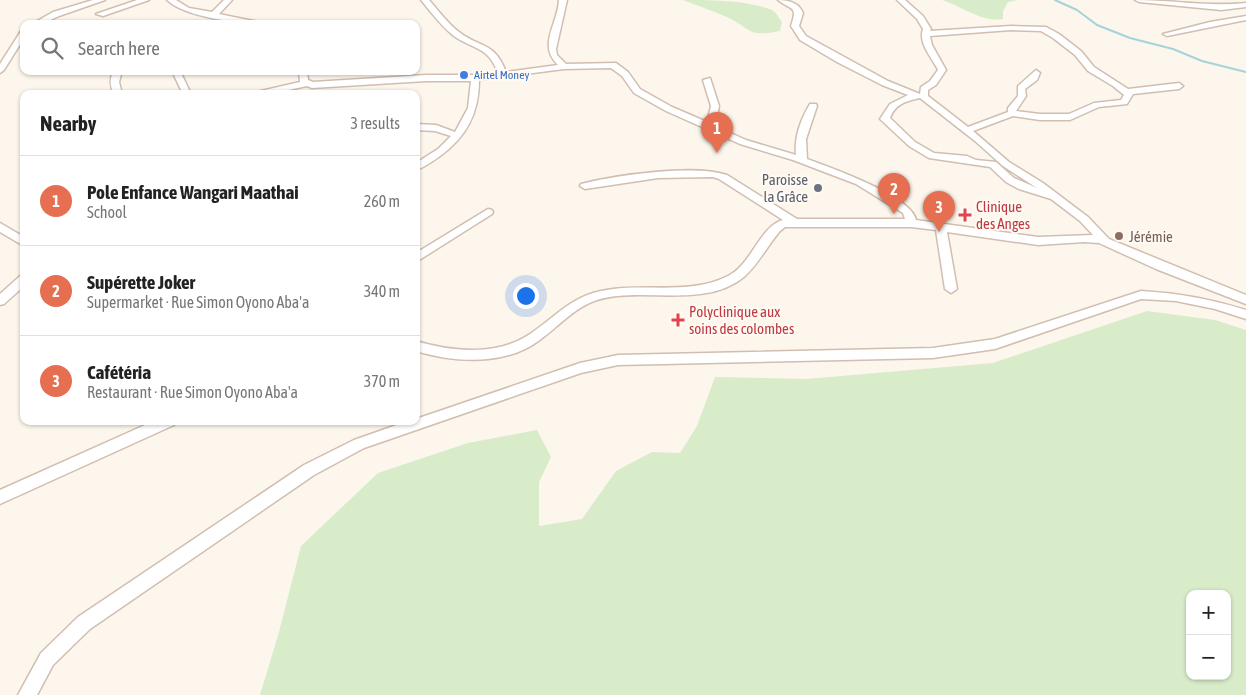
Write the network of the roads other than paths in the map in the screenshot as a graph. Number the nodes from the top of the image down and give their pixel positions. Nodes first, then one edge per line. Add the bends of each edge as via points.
1 (101, 0) edge
2 (145, 0) edge
3 (171, 0) edge
4 (228, 0) edge
5 (425, 0) edge
6 (563, 0) edge
7 (782, 0) edge
8 (901, 0) edge
9 (1138, 0) edge
10 (1167, 2) edge
11 (1246, 5) edge
12 (1221, 8) junction
13 (100, 14) dead end
14 (214, 15) junction
15 (1246, 17) edge
16 (44, 20) edge
17 (242, 20) edge
18 (925, 34) junction
19 (1167, 34) dead end
20 (20, 35) edge
21 (564, 67) junction
22 (0, 70) edge
23 (1036, 73) dead end
24 (503, 74) junction
25 (116, 75) edge
26 (178, 75) edge
27 (304, 75) edge
28 (475, 78) junction
29 (707, 80) dead end
30 (306, 83) junction
31 (1178, 86) dead end
32 (116, 90) edge
33 (185, 90) edge
34 (277, 90) edge
35 (1128, 92) junction
36 (920, 96) junction
37 (812, 106) dead end
38 (1012, 113) junction
39 (420, 127) edge
40 (713, 128) junction
41 (967, 130) junction
42 (459, 136) junction
43 (802, 160) junction
44 (420, 165) edge
45 (585, 186) dead end
46 (1054, 197) junction
47 (488, 212) dead end
48 (795, 223) junction
49 (912, 223) junction
50 (941, 226) junction
51 (0, 228) edge
52 (20, 240) edge
53 (1105, 241) junction
54 (420, 255) edge
55 (20, 284) edge
56 (951, 289) dead end
57 (1246, 300) edge
58 (0, 301) edge
59 (1246, 315) edge
60 (420, 347) edge
61 (420, 423) edge
62 (160, 425) edge
63 (414, 425) edge
64 (0, 497) edge
65 (27, 695) edge

1 - 16 street
2 - 13 street
3 - 14 street via 184,9
4 - 14 street
5 - 24 street via 456,34 488,50 497,59
6 - 21 street via 559,25 551,44 552,54
7 - 36 street via 798,8 795,26 803,38 858,70
8 - 18 street via 920,18 927,29
9 - 10 street
10 - 12 street
11 - 12 street
12 - 15 street
14 - 17 street
15 - 19 street
18 - 35 street via 1043,29 1078,54 1091,70
18 - 36 street via 932,55 942,70
20 - 22 street
21 - 24 street
21 - 40 street via 613,65 625,74 637,91
23 - 38 street via 1022,88 1022,96 1012,108
24 - 28 street
25 - 32 street via 113,82
26 - 33 street
27 - 30 street
28 - 30 street
28 - 42 street via 475,98
29 - 40 street via 715,106 711,122
30 - 34 street
31 - 35 street
35 - 38 street via 1124,102 1097,105 1070,117
36 - 41 street
36 - 46 street via 904,98 892,106 885,119 912,144 932,156 993,164 1017,183
37 - 43 street via 800,137
38 - 41 street
39 - 42 street via 436,128
40 - 43 street via 750,145
41 - 46 street via 1006,164
42 - 44 street
43 - 49 street via 870,187 907,211
45 - 48 street via 658,175 714,174
46 - 53 street
47 - 54 street
48 - 49 street
48 - 60 street via 776,228 744,270 715,285 687,291 626,291 598,295 569,308 526,344 505,350 462,356
49 - 50 street
50 - 53 street via 1038,241 1084,238
50 - 56 street
51 - 52 street
53 - 57 street
55 - 58 street
59 - 61 street via 1176,297 1141,295 994,344 933,353 618,360 572,371
62 - 64 street
63 - 65 street via 359,444 309,470 84,623 47,659

